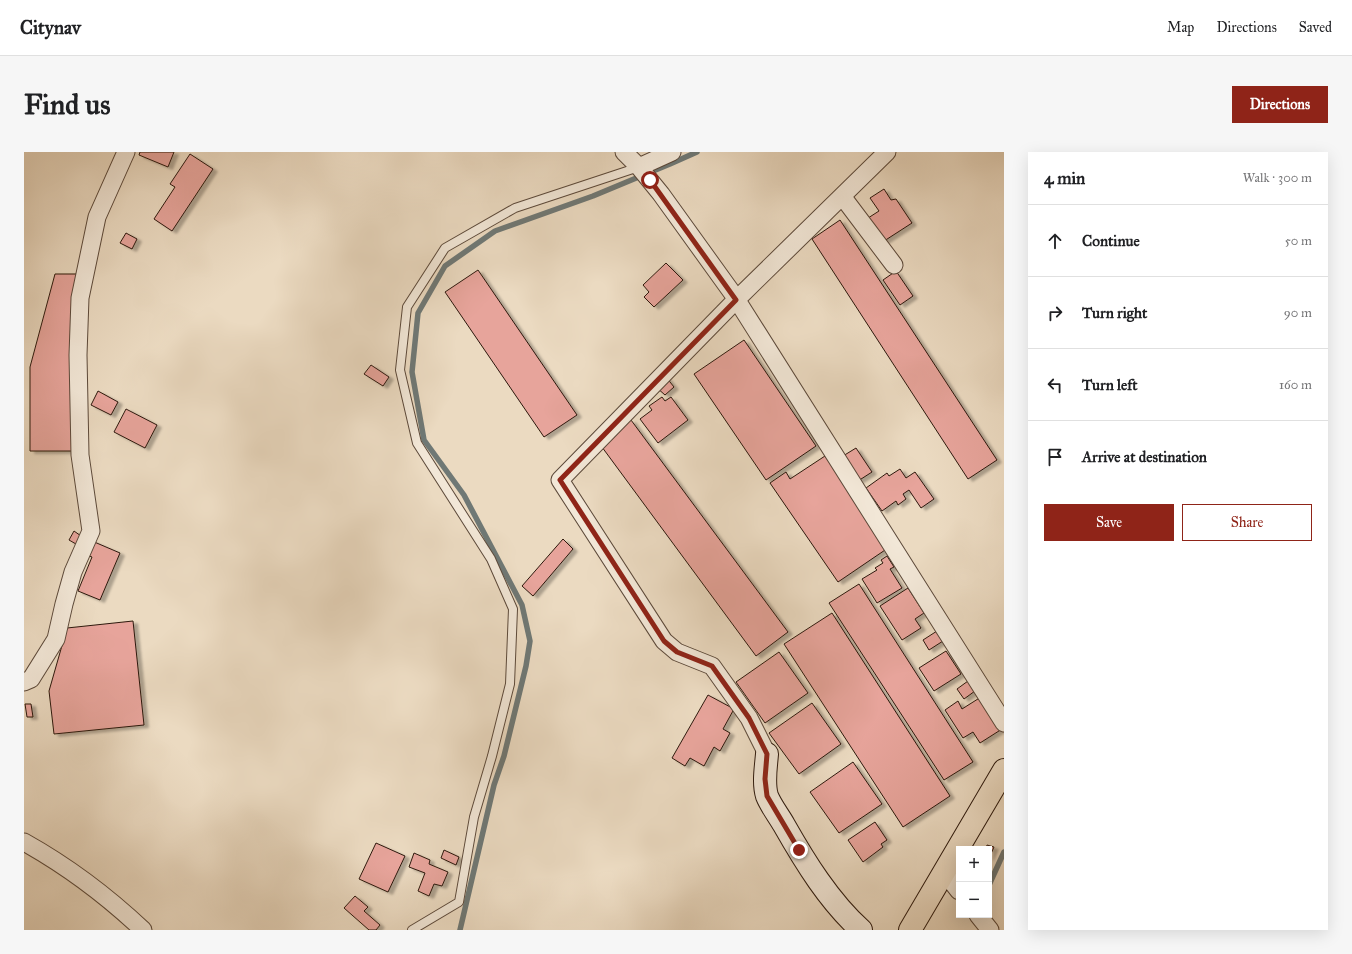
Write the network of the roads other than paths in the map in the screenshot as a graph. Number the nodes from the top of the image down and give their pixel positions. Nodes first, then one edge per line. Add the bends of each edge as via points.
1 (126, 152) edge
2 (624, 152) edge
3 (672, 152) edge
4 (887, 152) edge
5 (644, 173) junction
6 (842, 196) junction
7 (894, 265) dead end
8 (736, 300) junction
9 (24, 682) edge
10 (1004, 723) edge
11 (767, 754) joint
12 (1004, 770) edge
13 (24, 842) edge
14 (944, 872) junction
15 (956, 887) edge
16 (980, 918) edge
17 (142, 930) edge
18 (412, 930) edge
19 (861, 930) edge
20 (910, 930) edge
21 (990, 930) edge

1 - 9 street via 97,217 80,298 80,455 91,531 73,572 56,640 31,679
2 - 5 street
3 - 5 street
4 - 6 street
5 - 8 street
5 - 18 lane via 515,208 445,248 408,307 400,370 417,443 491,559 513,609 510,684 474,817 459,902
6 - 7 street
6 - 8 street
8 - 10 street
8 - 11 street via 560,480 664,641 677,652 712,666 749,718
11 - 19 street via 767,796 818,880
12 - 14 main road
13 - 17 street via 53,858 121,909
14 - 15 street
14 - 20 main road
16 - 21 street

